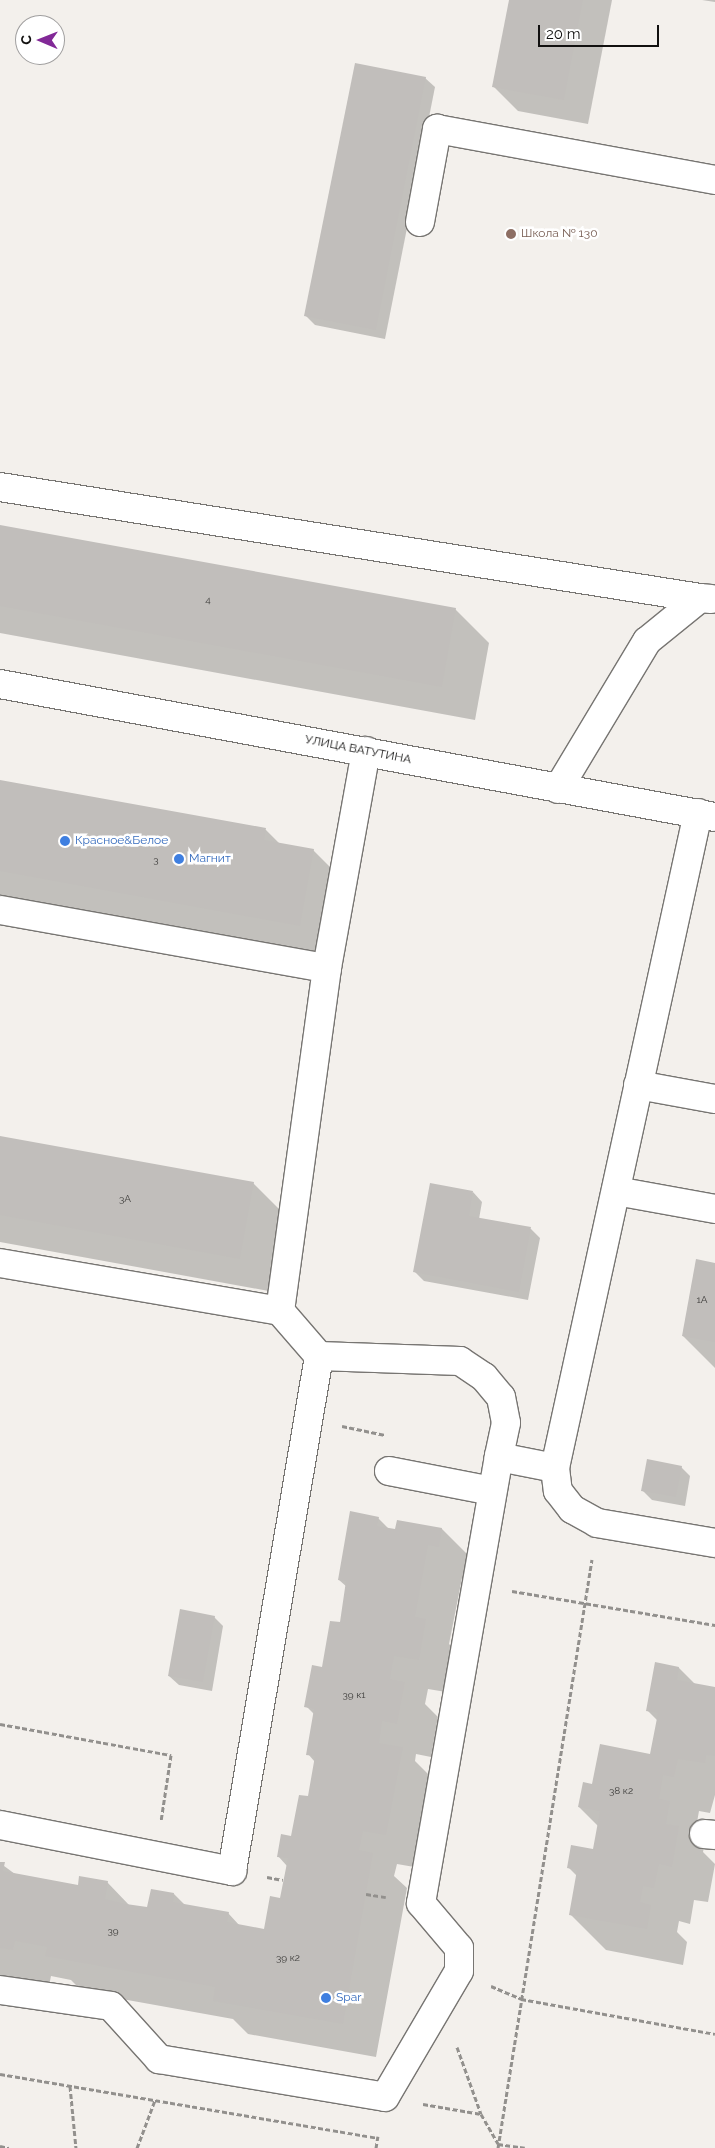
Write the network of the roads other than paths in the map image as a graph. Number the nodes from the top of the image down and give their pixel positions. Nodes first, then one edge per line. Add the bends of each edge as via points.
1 (715, 180) edge
2 (420, 222) dead end
3 (0, 487) edge
4 (707, 599) edge
5 (0, 684) edge
6 (366, 751) junction
7 (558, 789) junction
8 (706, 815) edge
9 (0, 910) edge
10 (327, 968) junction
11 (638, 1085) junction
12 (715, 1099) edge
13 (616, 1191) junction
14 (715, 1209) edge
15 (0, 1263) edge
16 (280, 1311) junction
17 (319, 1356) junction
18 (499, 1457) junction
19 (556, 1468) junction
20 (389, 1471) dead end
21 (492, 1491) junction
22 (715, 1543) edge
23 (0, 1825) edge
24 (0, 1990) edge

1 - 2 street via 437,129
3 - 4 street
4 - 7 street via 648,641
5 - 6 street, УЛИЦА ВАТУТИНА
6 - 7 street, УЛИЦА ВАТУТИНА
6 - 10 street
7 - 8 street, УЛИЦА ВАТУТИНА
8 - 11 street
9 - 10 street
10 - 16 street
11 - 12 street
11 - 13 street
13 - 14 street
13 - 19 street
15 - 16 street
16 - 17 street
17 - 18 street via 460,1361 484,1376 501,1398 506,1424
17 - 23 street via 232,1871
18 - 19 street
18 - 21 street
19 - 22 street via 558,1491 572,1509 597,1524
20 - 21 street
21 - 24 street via 421,1903 459,1948 459,1971 385,2097 159,2059 111,2006

